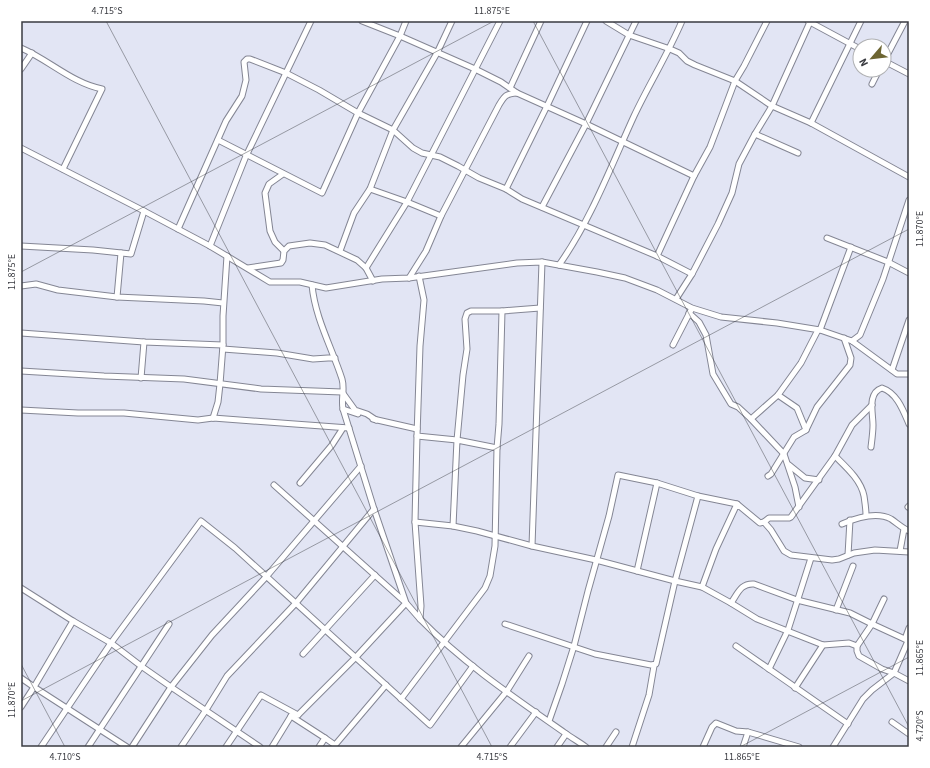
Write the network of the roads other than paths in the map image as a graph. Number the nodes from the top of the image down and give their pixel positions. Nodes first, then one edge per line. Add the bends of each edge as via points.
1 (311, 21) edge
2 (362, 21) edge
3 (406, 21) edge
4 (452, 21) edge
5 (500, 21) edge
6 (541, 21) edge
7 (586, 21) edge
8 (606, 21) edge
9 (636, 21) edge
10 (682, 21) edge
11 (767, 21) edge
12 (861, 21) edge
13 (904, 21) edge
14 (811, 22) edge
15 (630, 35) junction
16 (400, 36) junction
17 (851, 44) junction
18 (892, 45) edge
19 (21, 48) edge
20 (670, 49) junction
21 (32, 53) junction
22 (436, 53) junction
23 (892, 65) edge
24 (21, 69) edge
25 (475, 69) junction
26 (286, 73) junction
27 (909, 74) edge
28 (875, 78) edge
29 (735, 81) junction
30 (872, 84) dead end
31 (510, 88) junction
32 (518, 92) junction
33 (547, 106) junction
34 (772, 106) junction
35 (358, 113) junction
36 (586, 124) junction
37 (811, 124) junction
38 (393, 130) junction
39 (755, 134) junction
40 (218, 140) junction
41 (622, 142) junction
42 (21, 148) edge
43 (798, 153) dead end
44 (246, 156) junction
45 (430, 156) junction
46 (63, 169) junction
47 (465, 170) junction
48 (283, 174) junction
49 (694, 176) junction
50 (909, 177) edge
51 (370, 189) junction
52 (506, 189) junction
53 (909, 200) edge
54 (407, 202) junction
55 (542, 207) junction
56 (144, 211) junction
57 (441, 216) junction
58 (584, 225) junction
59 (178, 229) junction
60 (827, 238) dead end
61 (21, 246) edge
62 (210, 246) junction
63 (850, 247) junction
64 (284, 251) junction
65 (340, 251) junction
66 (121, 253) junction
67 (227, 256) junction
68 (657, 256) junction
69 (542, 262) junction
70 (888, 262) junction
71 (560, 265) junction
72 (248, 268) junction
73 (366, 268) junction
74 (909, 273) edge
75 (692, 274) junction
76 (419, 276) junction
77 (410, 278) junction
78 (373, 281) junction
79 (312, 285) junction
80 (21, 286) edge
81 (117, 296) junction
82 (676, 299) junction
83 (224, 303) junction
84 (540, 308) junction
85 (692, 308) junction
86 (502, 311) junction
87 (689, 313) junction
88 (909, 320) edge
89 (819, 330) junction
90 (21, 333) edge
91 (844, 338) junction
92 (852, 341) junction
93 (144, 342) junction
94 (673, 345) dead end
95 (223, 347) junction
96 (335, 358) junction
97 (892, 370) junction
98 (21, 371) edge
99 (909, 374) edge
100 (141, 378) junction
101 (220, 384) junction
102 (342, 392) junction
103 (778, 395) junction
104 (872, 405) junction
105 (343, 409) junction
106 (21, 410) edge
107 (213, 418) junction
108 (376, 420) junction
109 (752, 420) junction
110 (909, 424) edge
111 (343, 428) junction
112 (349, 428) junction
113 (417, 429) junction
114 (806, 430) junction
115 (417, 436) junction
116 (457, 440) junction
117 (871, 447) dead end
118 (497, 448) junction
119 (784, 454) junction
120 (835, 456) junction
121 (789, 465) junction
122 (361, 466) junction
123 (768, 476) dead end
124 (819, 480) junction
125 (300, 483) dead end
126 (657, 484) junction
127 (274, 485) dead end
128 (698, 496) junction
129 (737, 504) junction
130 (800, 506) junction
131 (374, 509) junction
132 (866, 515) junction
133 (850, 520) junction
134 (314, 521) junction
135 (415, 522) junction
136 (764, 522) junction
137 (842, 524) dead end
138 (453, 526) junction
139 (907, 530) edge
140 (495, 535) junction
141 (343, 546) junction
142 (532, 546) junction
143 (900, 551) junction
144 (909, 552) edge
145 (848, 555) junction
146 (811, 558) junction
147 (596, 560) junction
148 (852, 566) dead end
149 (637, 571) junction
150 (375, 575) junction
151 (266, 577) junction
152 (675, 581) junction
153 (702, 587) junction
154 (21, 588) edge
155 (884, 599) dead end
156 (798, 600) junction
157 (296, 603) junction
158 (406, 603) junction
159 (731, 603) junction
160 (836, 610) junction
161 (420, 619) junction
162 (73, 621) junction
163 (169, 624) dead end
164 (505, 624) dead end
165 (872, 624) junction
166 (909, 628) edge
167 (788, 630) junction
168 (325, 631) junction
169 (907, 640) edge
170 (443, 642) junction
171 (111, 643) junction
172 (823, 645) junction
173 (574, 646) junction
174 (736, 646) dead end
175 (857, 646) junction
176 (304, 654) dead end
177 (529, 656) dead end
178 (356, 657) junction
179 (141, 666) junction
180 (473, 666) junction
181 (654, 666) junction
182 (769, 669) junction
183 (894, 673) junction
184 (21, 678) edge
185 (909, 681) edge
186 (386, 685) junction
187 (34, 687) junction
188 (171, 687) junction
189 (795, 688) junction
190 (507, 691) junction
191 (401, 699) junction
192 (21, 707) edge
193 (68, 708) junction
194 (206, 710) junction
195 (536, 712) junction
196 (298, 715) junction
197 (291, 716) junction
198 (549, 722) junction
199 (892, 722) dead end
200 (848, 724) junction
201 (100, 729) junction
202 (237, 731) junction
203 (616, 732) dead end
204 (748, 732) junction
205 (566, 734) junction
206 (909, 734) edge
207 (325, 738) junction
208 (336, 746) edge
209 (792, 746) edge
210 (41, 747) edge
211 (88, 747) edge
212 (127, 747) edge
213 (132, 747) edge
214 (181, 747) edge
215 (226, 747) edge
216 (260, 747) edge
217 (272, 747) edge
218 (319, 747) edge
219 (461, 747) edge
220 (510, 747) edge
221 (557, 747) edge
222 (586, 747) edge
223 (606, 747) edge
224 (632, 747) edge
225 (703, 747) edge
226 (743, 747) edge
227 (799, 747) edge
228 (833, 747) edge

1 - 26 street
2 - 16 street
3 - 16 street
4 - 22 street
5 - 25 street
6 - 31 street
7 - 33 street
8 - 15 street
9 - 15 street
10 - 20 street
11 - 29 street
12 - 17 street
13 - 18 street
14 - 17 street
14 - 34 street
15 - 20 street
15 - 36 street
16 - 22 street
16 - 35 street
17 - 37 street
19 - 21 street
20 - 29 street via 695,65
20 - 41 street via 640,102
21 - 24 street
21 - 46 street via 89,86 102,89
22 - 25 street
22 - 38 street
23 - 27 street
25 - 31 street
25 - 45 street
26 - 35 street
26 - 40 street via 250,59 245,61 243,65 246,80 242,96 226,121
26 - 44 street
28 - 30 street
29 - 34 street
29 - 49 street via 710,147
31 - 32 street
32 - 33 street
32 - 47 street via 508,94 502,99
33 - 36 street
33 - 52 street
34 - 37 street
34 - 39 street
35 - 38 street
35 - 48 street via 322,193
36 - 41 street
36 - 55 street
37 - 50 street
38 - 45 street via 413,148
38 - 51 street
39 - 43 street
39 - 75 street via 739,164 732,193
40 - 44 street
40 - 59 street
41 - 49 street
41 - 58 street
42 - 46 street
44 - 48 street
44 - 62 street
45 - 47 street via 440,157
45 - 54 street
46 - 56 street
47 - 52 street
47 - 57 street
48 - 64 street via 269,184 265,193 270,231
49 - 68 street
51 - 54 street
51 - 65 street via 354,213
52 - 55 street
53 - 70 street
54 - 57 street
54 - 73 street
55 - 58 street
56 - 59 street
56 - 66 street via 131,254
57 - 77 street via 426,251
58 - 68 street
58 - 71 street
59 - 62 street
60 - 63 street
61 - 66 street
62 - 67 street
63 - 70 street
63 - 89 street
64 - 65 street via 289,246 310,243
64 - 72 street via 281,263
65 - 73 street via 358,260
66 - 81 street
67 - 72 street
67 - 83 street
68 - 75 street
69 - 71 street
69 - 76 street
69 - 84 street
70 - 74 street
70 - 92 street via 860,335
71 - 82 street via 625,278
72 - 79 street via 270,282 300,282
73 - 78 street
75 - 82 street
76 - 77 street
76 - 113 street via 424,300
77 - 78 street
78 - 79 street via 326,288
79 - 96 street via 319,318
80 - 81 street via 41,284 58,290
81 - 83 street
82 - 85 street
83 - 95 street
84 - 86 street
84 - 142 street
85 - 87 street
85 - 89 street via 731,318
86 - 116 street via 467,313 467,349
86 - 118 street
87 - 94 street
87 - 109 street via 699,322 706,335 713,374 731,404
88 - 97 street
89 - 91 street
89 - 103 street via 801,363
90 - 93 street
91 - 92 street
91 - 114 street via 851,358 850,365 817,407
92 - 97 street
93 - 95 street
93 - 100 street
95 - 96 street via 313,359
95 - 101 street
96 - 102 street via 344,384
97 - 99 street via 897,374
98 - 100 street
100 - 101 street via 184,379
101 - 102 street via 261,389
101 - 107 street
102 - 105 street
102 - 108 street via 355,410
103 - 109 street
103 - 114 street via 796,408
104 - 110 street via 876,391 885,389 899,402
104 - 117 street
104 - 120 street via 852,425
105 - 108 street
105 - 112 street
106 - 107 street via 198,420
107 - 111 street
108 - 113 street
109 - 119 street
111 - 112 street
111 - 125 street
112 - 122 street
113 - 115 street
114 - 119 street via 794,437
115 - 116 street
115 - 135 street
116 - 118 street
116 - 138 street
118 - 140 street
119 - 121 street
119 - 123 street
120 - 124 street
120 - 132 street via 860,485
121 - 124 street via 805,478
121 - 130 street
122 - 131 street
122 - 134 street
124 - 130 street
126 - 128 street
126 - 147 street via 618,475
126 - 149 street
127 - 134 street
128 - 129 street
128 - 152 street
129 - 136 street via 760,523
129 - 153 street
130 - 136 street via 789,518 769,518
131 - 141 street
131 - 158 street
132 - 133 street
132 - 139 street via 889,518
133 - 137 street
133 - 145 street
134 - 141 street
134 - 151 street
135 - 138 street
135 - 161 street
136 - 146 street via 784,551 791,555
138 - 140 street
139 - 143 street
140 - 142 street
140 - 170 street via 490,576 485,588
141 - 150 street
141 - 157 street
142 - 147 street
143 - 144 street
143 - 145 street via 875,550
145 - 146 street via 832,560
146 - 156 street
147 - 149 street
147 - 173 street
148 - 160 street
149 - 152 street
150 - 158 street
150 - 168 street
151 - 157 street
151 - 171 street via 201,521
151 - 188 street via 212,635
152 - 153 street
152 - 181 street
153 - 159 street
154 - 162 street
155 - 165 street
156 - 159 street via 748,584 744,585
156 - 160 street
156 - 167 street
157 - 168 street
157 - 194 street via 227,676
158 - 161 street
158 - 178 street
159 - 167 street via 757,619
160 - 165 street via 850,613
161 - 170 street
162 - 171 street
162 - 187 street
163 - 179 street
164 - 173 street
165 - 169 street
165 - 175 street
166 - 169 street
167 - 172 street
167 - 182 street
168 - 176 street
168 - 178 street
169 - 183 street
170 - 180 street
170 - 191 street
171 - 179 street
171 - 193 street
172 - 175 street via 849,643
172 - 189 street
173 - 181 street via 611,658
173 - 198 street
174 - 182 street
175 - 183 street via 859,656
177 - 190 street
178 - 186 street
178 - 196 street
179 - 188 street
179 - 201 street
180 - 190 street
180 - 191 street via 430,725
181 - 224 street via 649,695
182 - 189 street
183 - 185 street
183 - 200 street via 863,699
184 - 187 street
186 - 191 street
186 - 208 street
187 - 192 street
187 - 193 street
188 - 194 street
188 - 213 street
189 - 200 street
190 - 195 street
190 - 219 street
193 - 201 street
193 - 210 street
194 - 202 street
194 - 214 street
195 - 198 street
195 - 220 street
196 - 197 street
196 - 202 street via 261,694
197 - 207 street
197 - 217 street
198 - 205 street
199 - 206 street
200 - 228 street
201 - 211 street
201 - 212 street
202 - 215 street
202 - 216 street
203 - 223 street
204 - 209 street
204 - 225 street via 713,724
204 - 226 street
205 - 221 street
205 - 222 street
207 - 208 street
207 - 218 street
209 - 227 street

